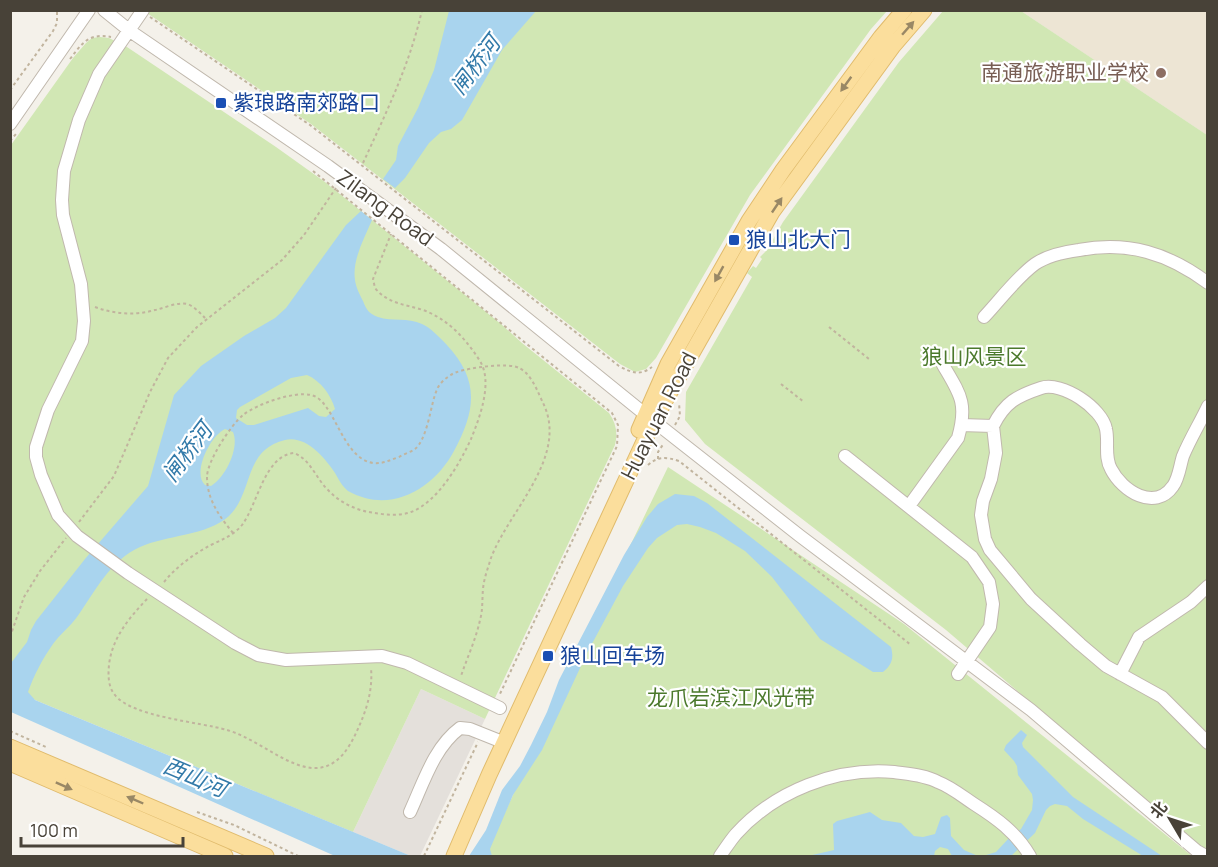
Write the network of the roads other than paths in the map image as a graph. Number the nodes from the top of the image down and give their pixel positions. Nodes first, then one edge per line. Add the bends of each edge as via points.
1 (89, 10) edge
2 (104, 10) edge
3 (904, 10) edge
4 (924, 10) edge
5 (143, 11) edge
6 (130, 31) junction
7 (14, 128) edge
8 (1208, 283) edge
9 (984, 316) dead end
10 (943, 365) dead end
11 (1208, 406) edge
12 (650, 417) junction
13 (961, 425) junction
14 (993, 426) junction
15 (845, 456) dead end
16 (909, 506) junction
17 (1208, 586) edge
18 (967, 662) junction
19 (958, 674) dead end
20 (1120, 674) junction
21 (498, 707) road end
22 (501, 741) junction
23 (1208, 743) edge
24 (10, 747) edge
25 (10, 763) edge
26 (410, 812) dead end
27 (1028, 853) edge
28 (225, 856) edge
29 (266, 856) edge
30 (446, 856) edge
31 (454, 856) edge
32 (720, 856) edge
33 (1206, 856) edge

1 - 7 street
2 - 6 street, Zilang Road
3 -> 12 main road, Huayuan Road via 748,221 668,364
12 -> 4 main road, Huayuan Road via 772,212 893,46
5 - 6 street
6 - 12 street, Zilang Road via 328,166 441,249
6 - 21 street via 94,83 64,171 63,214 84,303 82,341 48,411 36,447 45,485 58,515 77,535 128,573 235,643 266,658 382,656 407,663
8 - 9 street via 1173,261 1149,252 1110,246 1089,248 1057,254 1034,265
10 - 13 street via 961,398
11 - 14 street via 1183,456 1176,483 1166,494 1152,499 1134,493 1119,481 1108,464 1104,421 1091,406 1061,389 1046,386 1018,396
12 - 18 street, Zilang Road
12 - 22 main road, Huayuan Road
13 - 14 street
13 - 16 street via 958,438
14 - 20 street via 996,453 981,515 990,550 1031,599 1095,657
15 - 16 street
16 - 18 street via 972,556 989,582 993,604 990,627
17 - 20 street via 1139,637
18 - 19 street
18 - 33 street, Zilang Road via 1031,710
20 - 23 street via 1162,697
22 - 26 street via 470,729 460,728 450,735
22 - 30 main road, Huayuan Road
22 - 31 main road, Huayuan Road
29 -> 24 main road
25 -> 28 main road
27 - 32 street via 998,819 938,782 905,773 862,772 839,775 795,790 755,816

